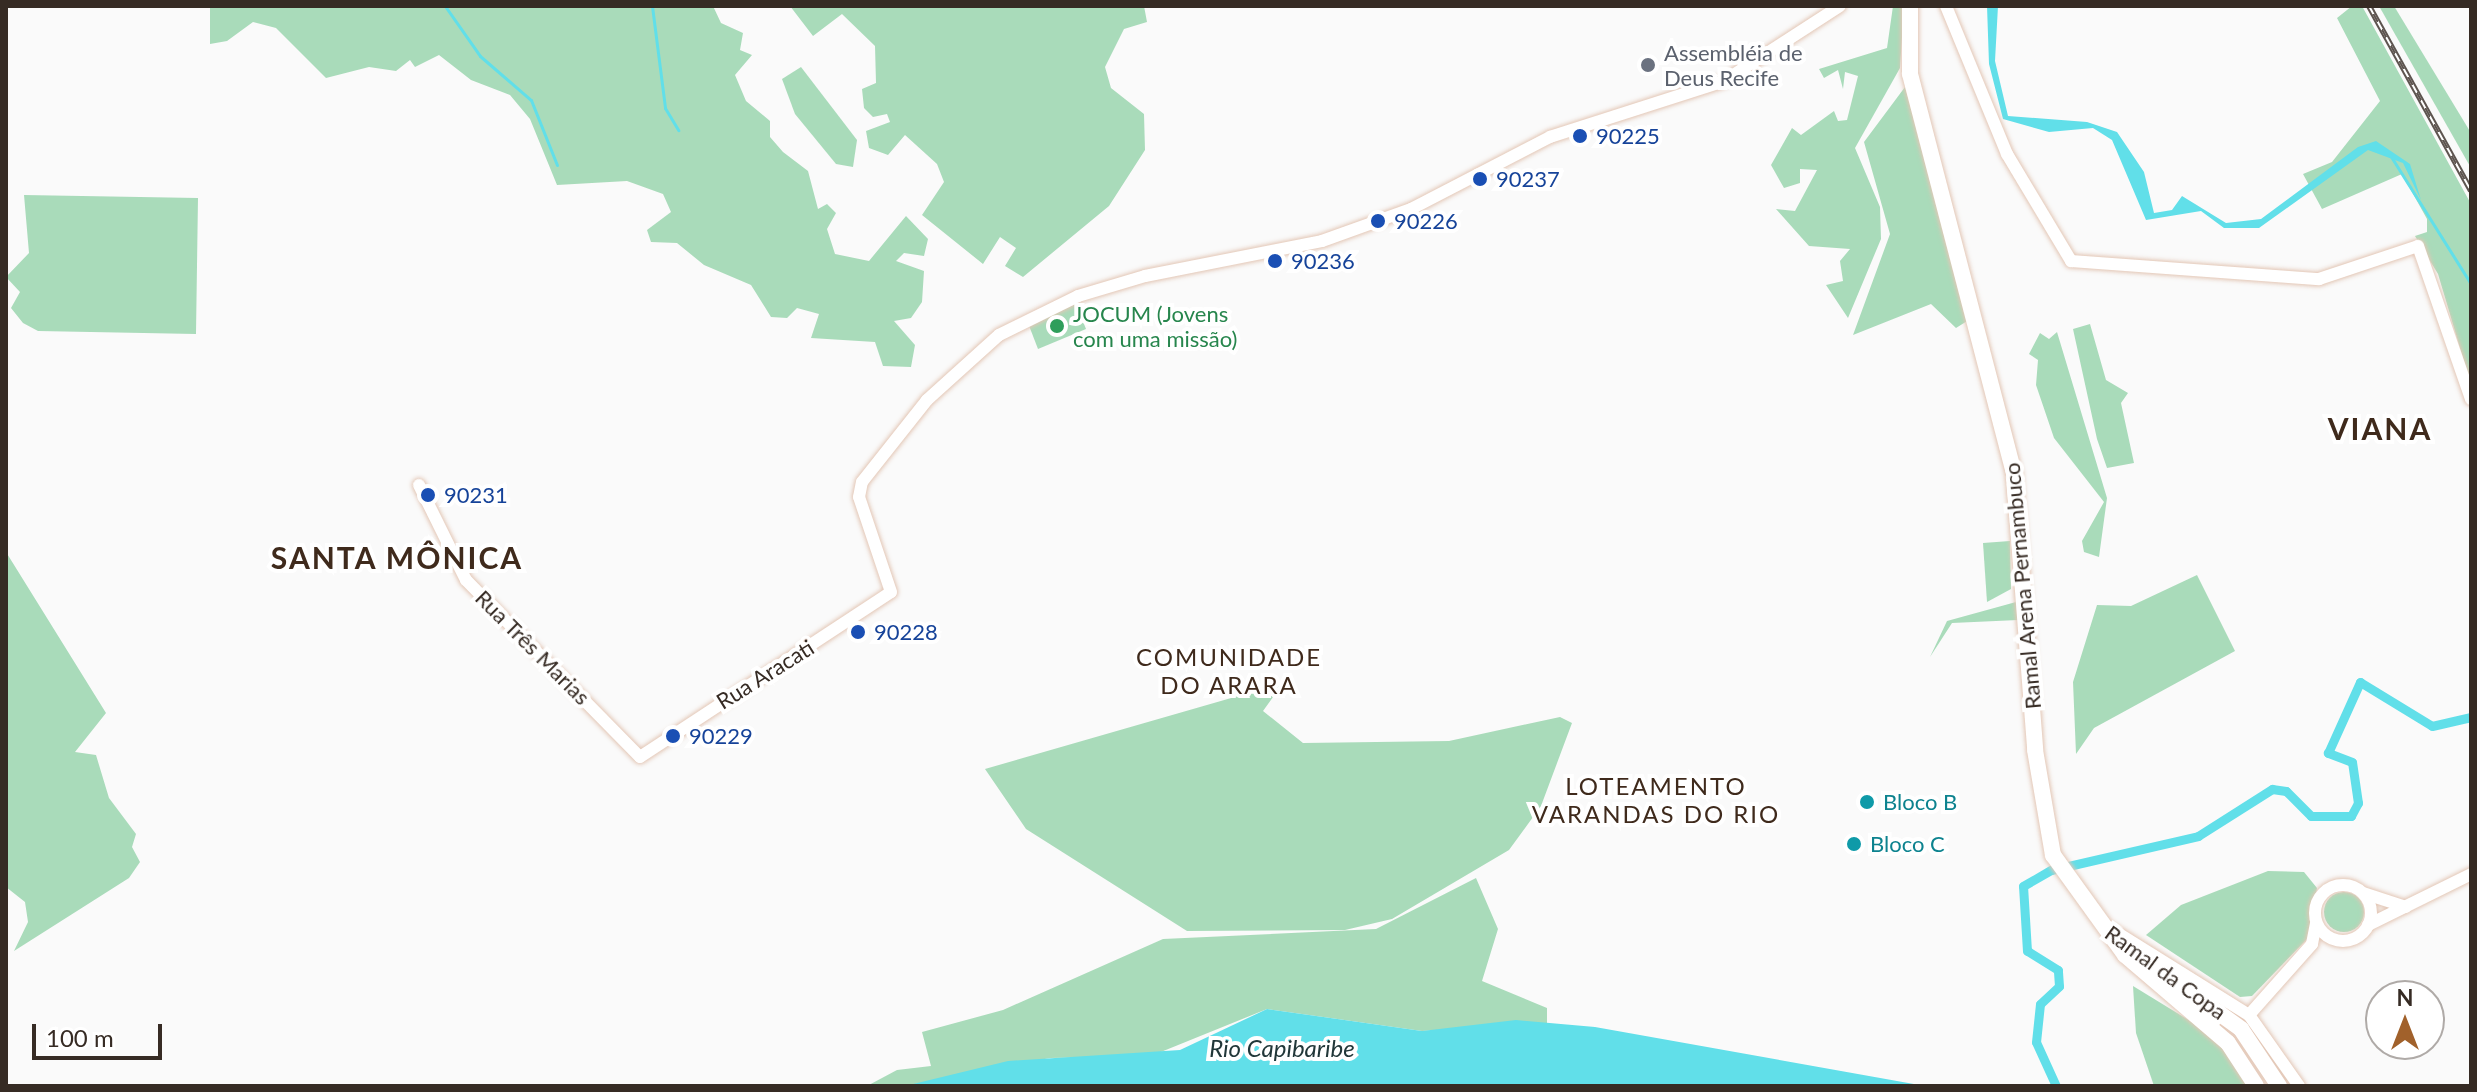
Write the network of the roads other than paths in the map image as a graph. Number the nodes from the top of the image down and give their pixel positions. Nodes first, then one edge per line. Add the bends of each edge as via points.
1 (1840, 6) edge
2 (1910, 6) edge
3 (1946, 6) edge
4 (2471, 399) edge
5 (419, 485) dead end
6 (640, 757) joint
7 (2471, 874) edge
8 (2359, 891) junction
9 (2406, 907) junction
10 (2316, 922) junction
11 (2100, 923) junction
12 (2368, 925) junction
13 (2336, 940) junction
14 (2312, 944) junction
15 (2156, 962) junction
16 (2249, 1015) junction
17 (2256, 1086) edge
18 (2279, 1086) edge
19 (2299, 1086) edge

1 - 6 street, Rua Aracati via 1724,81 1550,137 1411,209 1322,241 1145,276 1025,322 927,400 862,482 859,497 891,592
2 - 11 main road, Ramal Arena Pernambuco via 1910,74 1990,358 2014,474 2029,665 2053,855
3 - 4 street via 2007,154 2076,264 2319,279 2418,246
5 - 6 street, Rua Três Marias via 466,580
7 - 9 street
8 - 9 street
8 - 10 street via 2326,890
8 - 12 street via 2370,906
9 - 12 street
10 - 13 street
10 - 14 street
11 - 15 main road, Ramal da Copa
11 - 17 main road, Ramal da Copa via 2158,989 2228,1043
12 - 13 street via 2355,938
13 - 14 street
14 - 16 street
15 - 16 street
15 - 18 main road, Ramal da Copa via 2241,1029
16 - 19 street, Ramal da Copa

